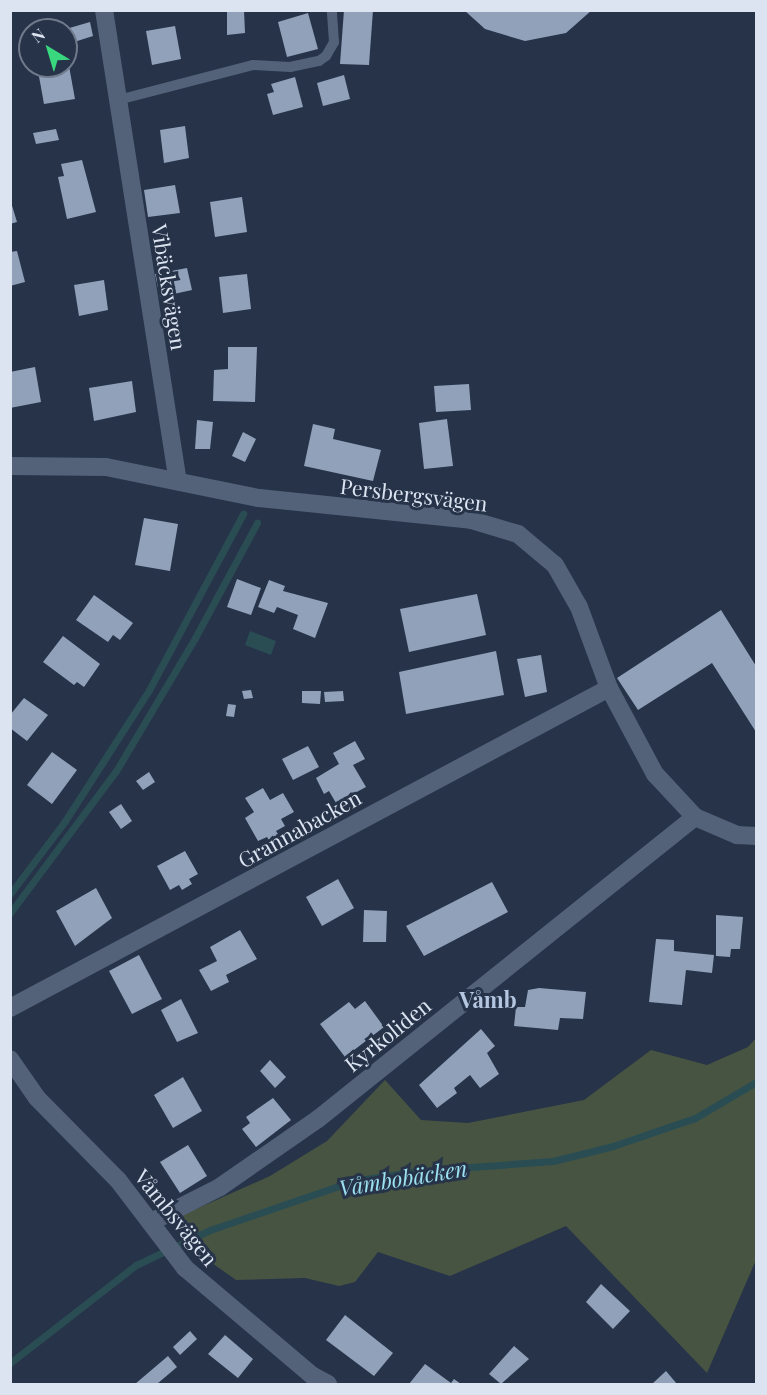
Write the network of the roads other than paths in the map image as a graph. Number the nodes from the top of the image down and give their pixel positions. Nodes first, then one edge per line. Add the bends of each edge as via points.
1 (104, 10) edge
2 (332, 10) edge
3 (118, 100) junction
4 (10, 466) edge
5 (178, 481) junction
6 (609, 688) junction
7 (695, 817) junction
8 (756, 836) edge
9 (10, 1008) edge
10 (10, 1059) edge
11 (154, 1225) junction
12 (315, 1382) edge

1 - 3 street, Vibäcksvägen
2 - 3 lane via 334,42 319,61 290,67 253,65
3 - 5 street, Vibäcksvägen
4 - 5 street, Persbergsvägen via 106,467
5 - 6 street, Persbergsvägen via 259,498 471,520 518,534 555,565 579,607
6 - 7 street, Persbergsvägen via 655,774
6 - 9 street, Grannabacken
7 - 8 street, Persbergsvägen via 737,836
7 - 11 street, Kyrkoliden via 318,1119 220,1186
10 - 11 street, Våmbsvägen via 37,1098 118,1180
11 - 12 street, Våmbsvägen via 185,1268

